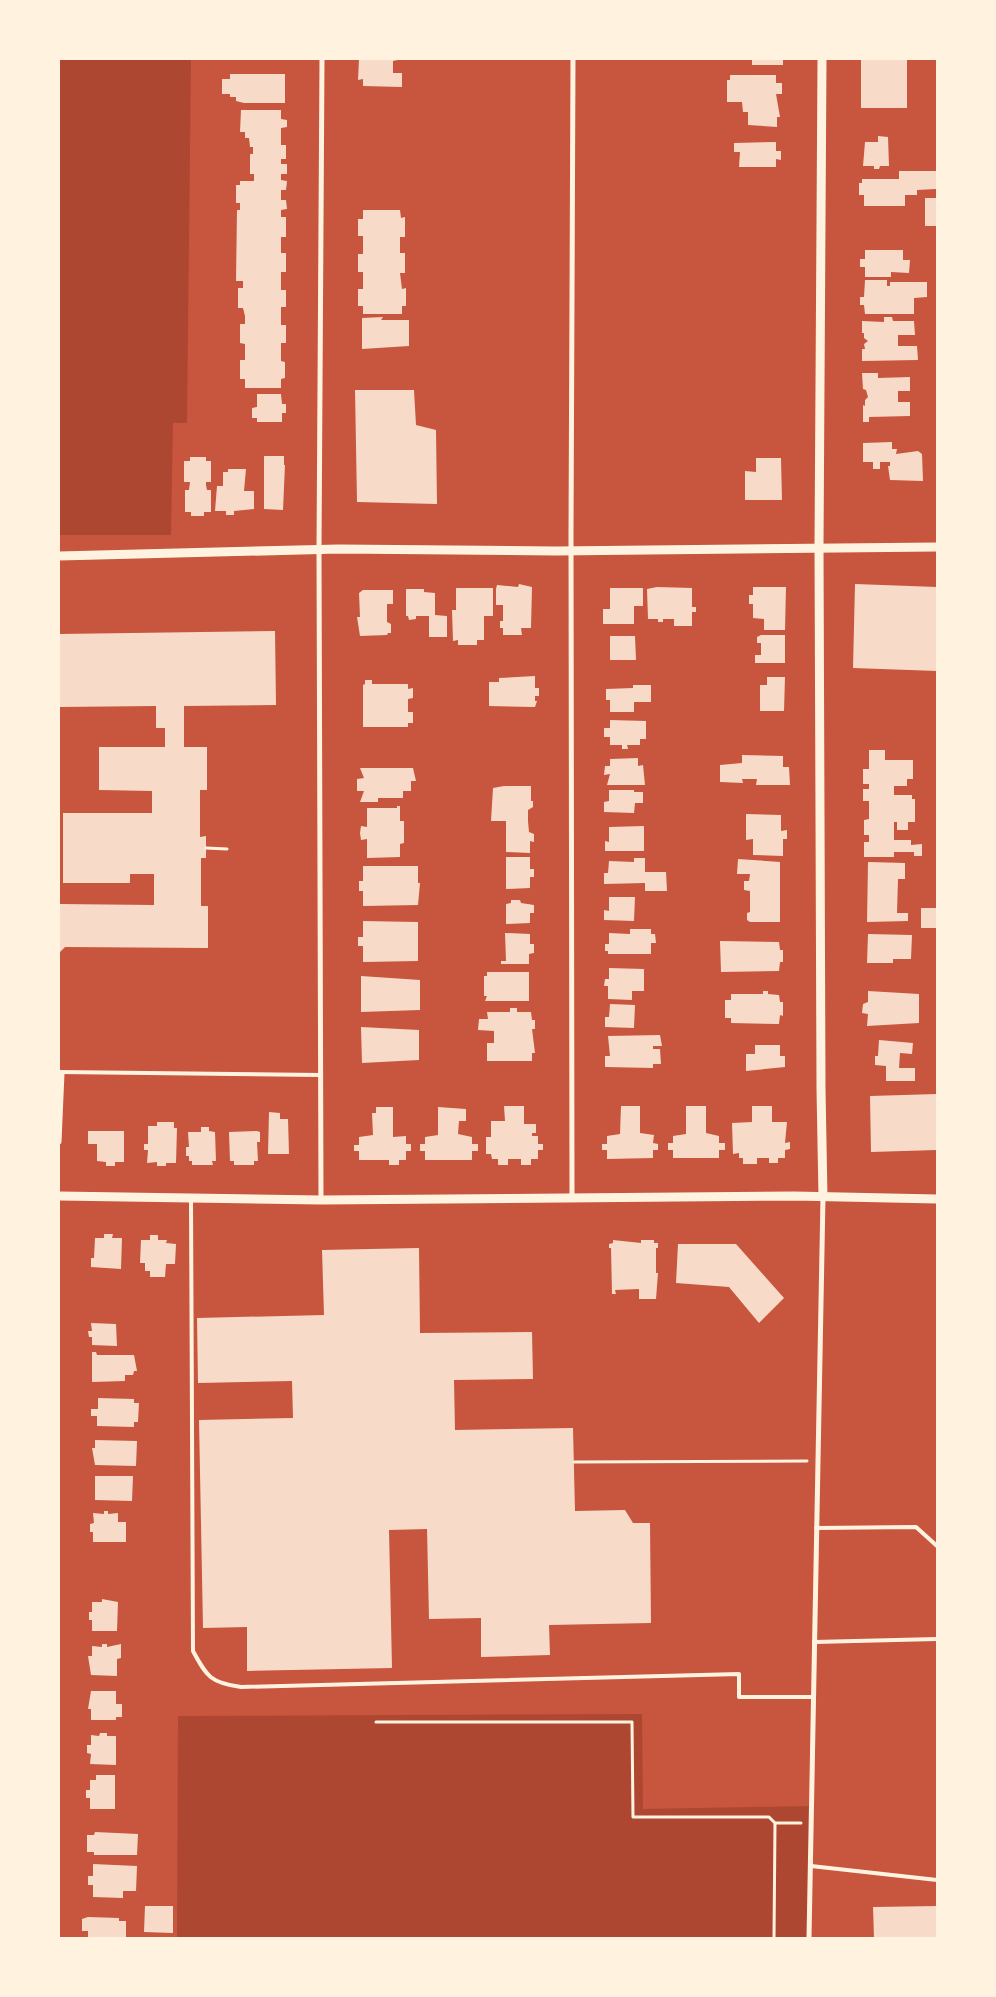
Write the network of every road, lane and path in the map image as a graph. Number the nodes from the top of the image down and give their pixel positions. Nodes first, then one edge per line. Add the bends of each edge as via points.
1 (322, 59) edge
2 (573, 59) edge
3 (822, 59) edge
4 (820, 547) junction
5 (937, 547) edge
6 (319, 550) junction
7 (571, 551) junction
8 (59, 556) edge
9 (206, 848) dead end
10 (226, 848) dead end
11 (60, 1072) edge
12 (321, 1074) junction
13 (59, 1142) edge
14 (59, 1196) edge
15 (572, 1197) junction
16 (823, 1197) junction
17 (191, 1199) junction
18 (937, 1199) edge
19 (322, 1200) junction
20 (818, 1461) junction
21 (574, 1462) dead end
22 (816, 1528) junction
23 (937, 1546) edge
24 (937, 1639) edge
25 (814, 1642) junction
26 (813, 1697) junction
27 (376, 1722) dead end
28 (811, 1822) junction
29 (775, 1823) junction
30 (811, 1866) junction
31 (937, 1880) edge
32 (774, 1938) edge
33 (810, 1938) edge

1 - 6 street
2 - 7 street
3 - 4 street
4 - 5 street
4 - 7 street
4 - 16 street via 820,1089
6 - 7 street
6 - 8 street
6 - 12 street
7 - 15 street
9 - 10 path
11 - 12 lane
11 - 13 street
12 - 19 street
14 - 17 street
15 - 16 street
15 - 19 street
16 - 18 street
16 - 20 street
17 - 19 street
17 - 26 lane via 193,1652 206,1675 226,1685 242,1686 739,1674 739,1697
20 - 21 path
20 - 22 street
22 - 23 lane via 916,1527
22 - 25 street
24 - 25 lane
25 - 26 street
26 - 28 street
27 - 29 path via 632,1722 633,1817 769,1816
28 - 29 path
28 - 30 street
29 - 32 path
30 - 31 lane
30 - 33 street

